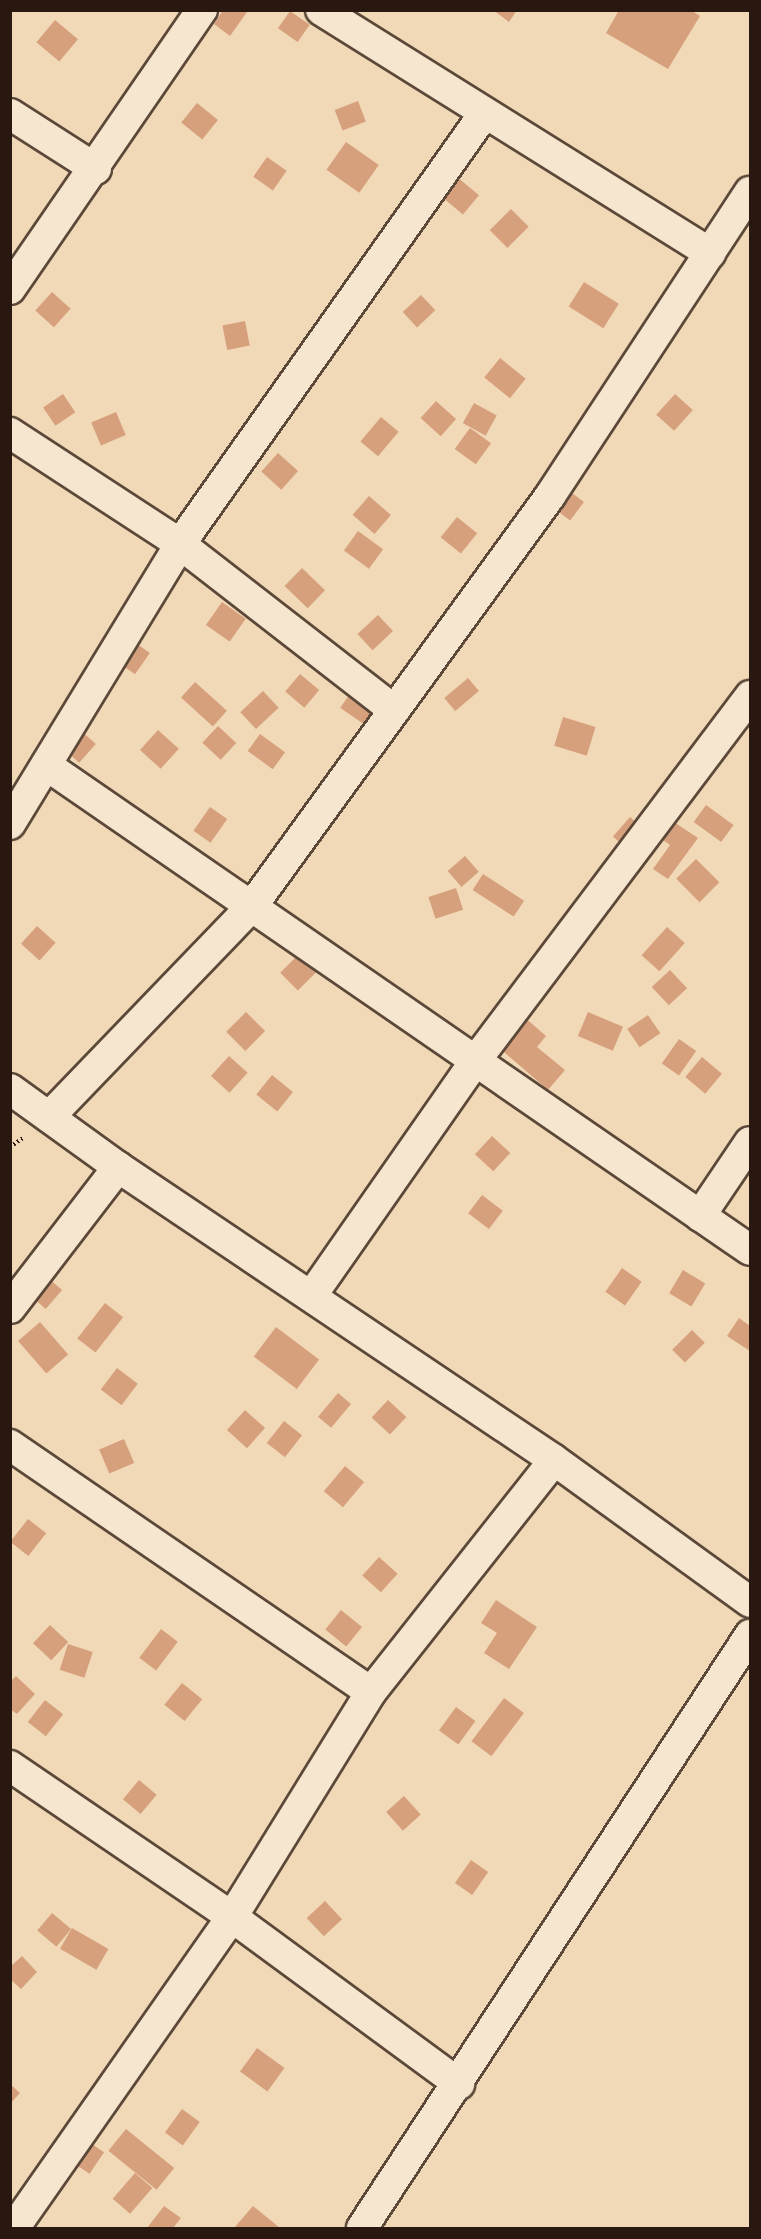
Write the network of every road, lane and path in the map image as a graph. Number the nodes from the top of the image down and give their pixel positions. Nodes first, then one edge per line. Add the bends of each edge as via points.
1 (202, 10) edge
2 (321, 10) edge
3 (10, 114) edge
4 (484, 114) junction
5 (96, 169) junction
6 (750, 192) edge
7 (710, 253) junction
8 (10, 289) edge
9 (10, 433) edge
10 (180, 544) junction
11 (750, 696) edge
12 (394, 710) junction
13 (46, 765) junction
14 (10, 824) edge
15 (252, 906) junction
16 (477, 1060) junction
17 (10, 1089) edge
18 (49, 1117) junction
19 (750, 1142) edge
20 (118, 1167) junction
21 (700, 1216) junction
22 (750, 1250) edge
23 (312, 1295) junction
24 (10, 1308) edge
25 (10, 1445) edge
26 (554, 1460) junction
27 (750, 1602) edge
28 (750, 1635) edge
29 (371, 1692) junction
30 (11, 1769) edge
31 (232, 1917) junction
32 (459, 2084) junction
33 (14, 2229) edge
34 (362, 2229) edge

1 - 5 street
2 - 4 street
3 - 5 street
4 - 7 street
4 - 10 street
5 - 8 street
6 - 7 street
7 - 12 street via 550,496
9 - 10 street
10 - 12 street
10 - 13 street
11 - 16 street
12 - 15 street
13 - 14 street
13 - 15 street
15 - 16 street
15 - 18 street
16 - 21 street
16 - 23 street
17 - 18 street
18 - 20 street
19 - 21 street
20 - 23 street
20 - 24 street
21 - 22 street
23 - 26 street
25 - 29 street
26 - 27 street
26 - 29 street
28 - 32 street
29 - 31 street
30 - 31 street
31 - 32 street
31 - 33 street
32 - 34 street

